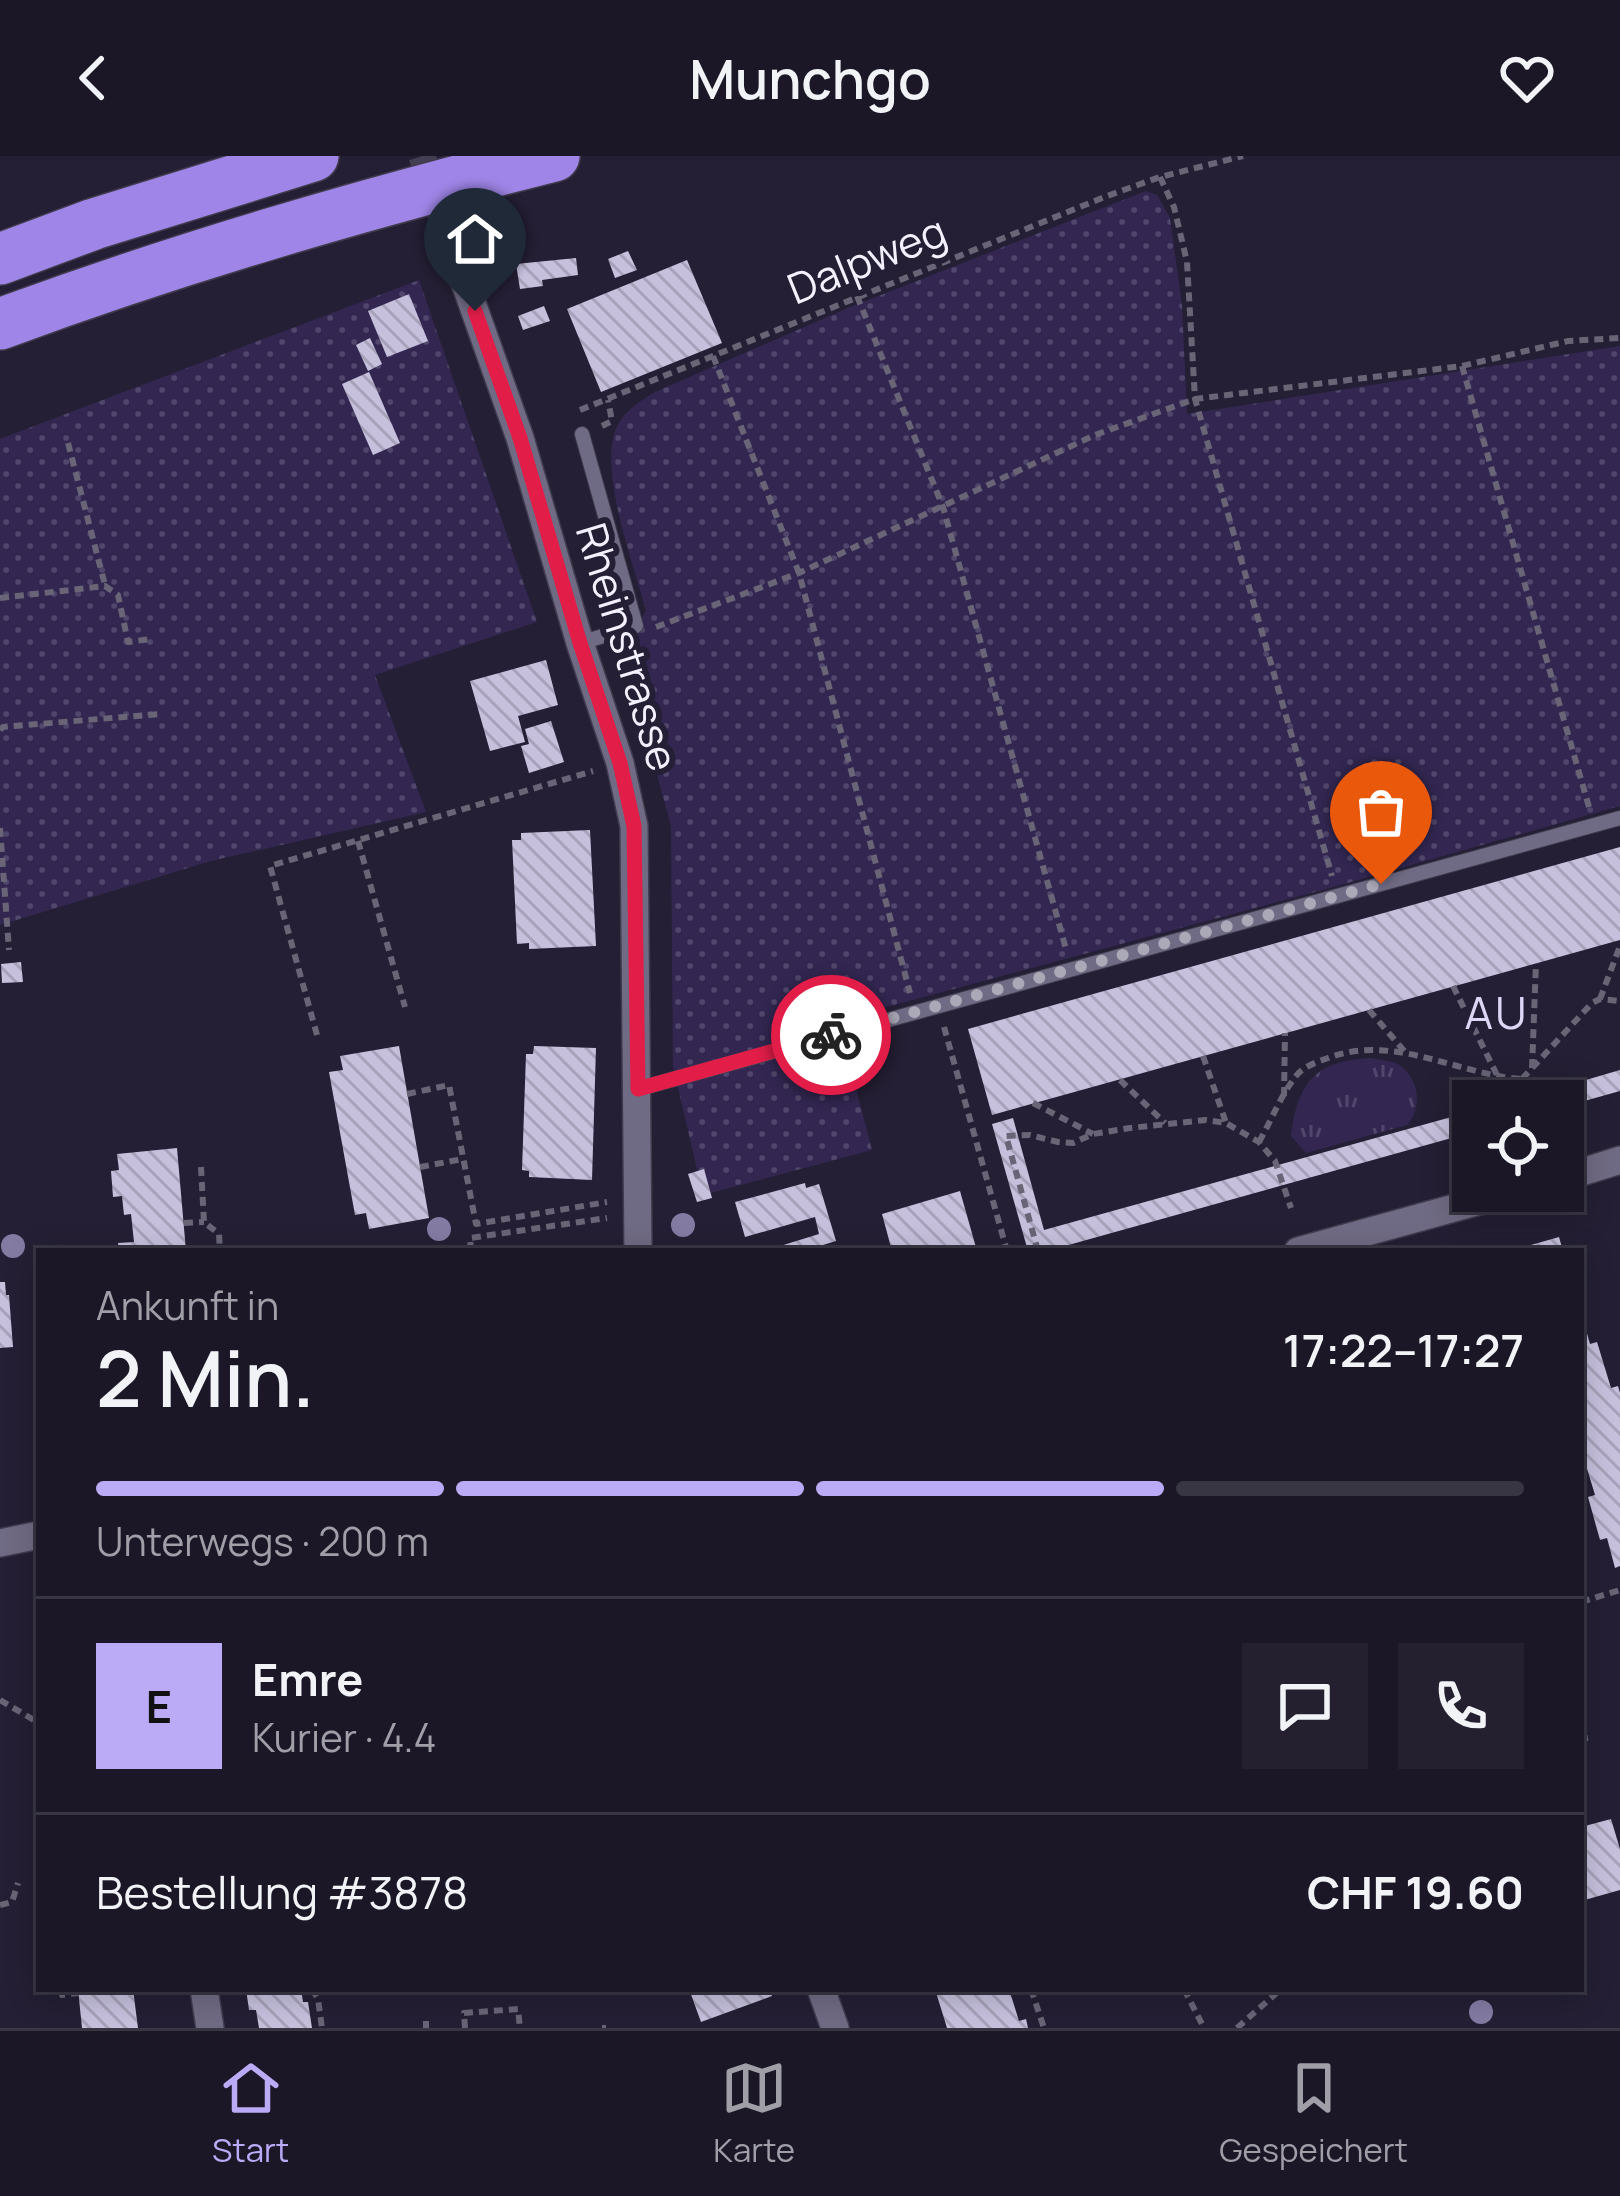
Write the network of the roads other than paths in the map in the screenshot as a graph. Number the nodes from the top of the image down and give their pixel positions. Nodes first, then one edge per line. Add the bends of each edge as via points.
1 (313, 156) edge
2 (554, 156) edge
3 (445, 227) tunnel mouth
4 (0, 259) edge
5 (0, 324) edge
6 (582, 434) dead end
7 (580, 643) junction
8 (1620, 818) edge
9 (638, 1089) junction
10 (1619, 1164) edge
11 (1584, 1173) edge
12 (1452, 1209) edge
13 (638, 1248) edge
14 (1309, 1248) edge
15 (36, 1536) edge
16 (0, 1543) edge
17 (204, 1992) edge
18 (822, 1992) edge
19 (210, 2028) edge
20 (835, 2028) edge

1 - 4 highway
2 - 5 highway via 227,245
3 - 7 street, Rheinstrasse via 520,438
6 - 7 lane via 636,626
7 - 9 street, Rheinstrasse via 634,826
8 - 9 lane
9 - 13 street, Rheinstrasse
10 - 11 street
12 - 14 street
15 - 16 street
17 - 19 street
18 - 20 street

